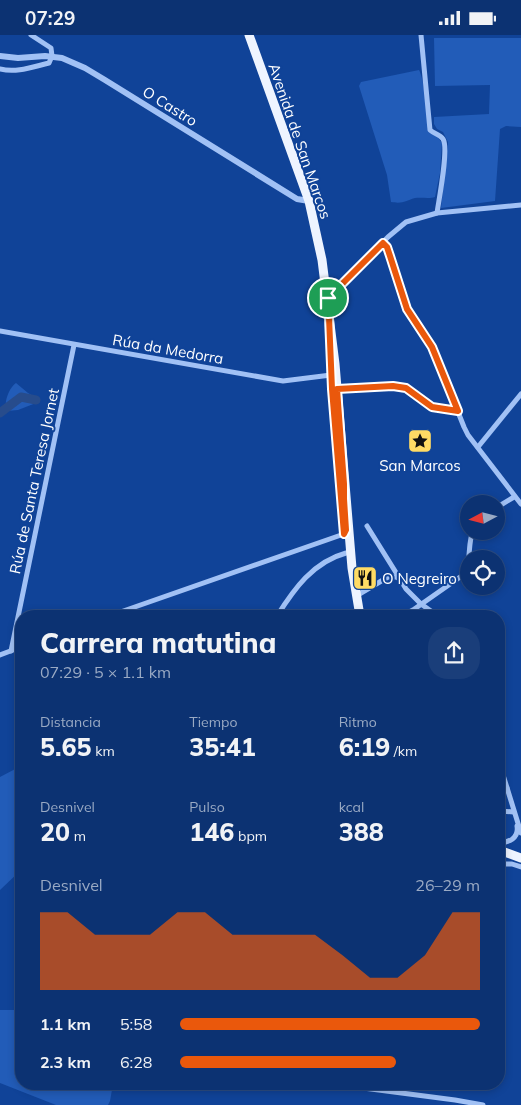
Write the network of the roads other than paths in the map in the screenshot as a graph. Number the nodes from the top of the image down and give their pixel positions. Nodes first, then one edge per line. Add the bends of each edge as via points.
1 (31, 35) edge
2 (249, 35) edge
3 (421, 35) edge
4 (0, 55) edge
5 (52, 56) junction
6 (0, 69) edge
7 (309, 201) junction
8 (521, 205) edge
9 (437, 213) junction
10 (383, 243) junction
11 (328, 298) junction
12 (329, 317) junction
13 (0, 331) edge
14 (74, 345) junction
15 (335, 364) junction
16 (331, 375) junction
17 (337, 389) junction
18 (521, 394) edge
19 (458, 411) junction
20 (478, 447) junction
21 (344, 484) junction
22 (514, 497) junction
23 (505, 502) edge
24 (521, 504) edge
25 (368, 526) dead end
26 (344, 534) junction
27 (471, 540) edge
28 (346, 553) junction
29 (352, 568) junction
30 (400, 579) junction
31 (353, 599) junction
32 (421, 604) junction
33 (19, 610) edge
34 (125, 610) edge
35 (281, 610) edge
36 (356, 610) edge
37 (412, 610) edge
38 (430, 610) edge
39 (15, 632) edge
40 (15, 649) edge
41 (11, 651) junction
42 (0, 655) edge
43 (505, 782) edge
44 (507, 788) joint
45 (505, 811) edge
46 (514, 812) junction
47 (516, 819) junction
48 (521, 833) edge
49 (505, 842) edge
50 (505, 846) edge
51 (505, 852) edge
52 (521, 853) edge
53 (521, 858) edge
54 (505, 864) edge
55 (521, 867) edge
56 (379, 1090) edge
57 (482, 1105) edge

1 - 5 street via 52,48
2 - 7 main road, Avenida de San Marcos
3 - 9 street via 430,130 443,139 445,149
4 - 5 street, O Castro via 11,58
5 - 6 street via 48,63 20,70
5 - 7 street, O Castro via 84,68 297,199
7 - 11 main road, Avenida de San Marcos
8 - 9 street
9 - 10 street via 406,222
10 - 11 street
10 - 19 street via 407,309 432,347
11 - 12 main road, Avenida de San Marcos
12 - 15 main road, Avenida de San Marcos
12 - 16 main road, Avenida de San Marcos
13 - 14 street, Rúa da Medorra
14 - 16 street, Rúa da Medorra via 283,381
14 - 33 street, Rúa de Santa Teresa Jornet
15 - 16 main road
15 - 17 main road, Avenida de San Marcos
16 - 17 main road
16 - 26 main road, Avenida de San Marcos
17 - 19 street via 406,388 432,407
17 - 21 main road, Avenida de San Marcos
18 - 20 street
19 - 20 street via 468,435
20 - 22 street
21 - 26 main road
21 - 29 main road, Avenida de San Marcos
22 - 23 street
22 - 24 street
25 - 30 street
26 - 28 main road, Avenida de San Marcos
26 - 29 main road
26 - 34 street
27 - 32 street via 465,573
28 - 31 main road, Avenida de San Marcos
28 - 35 street via 322,563 292,592
29 - 31 main road, Avenida de San Marcos
30 - 31 street via 388,577
30 - 32 street
31 - 36 main road
32 - 37 street
32 - 38 street
39 - 41 street, Rúa de Santa Teresa Jornet
40 - 41 street
41 - 42 street
43 - 44 street
44 - 46 street
45 - 46 street
46 - 47 street
47 - 48 street
47 - 49 street via 516,836
50 - 52 main road
51 - 53 main road
54 - 55 street
56 - 57 street

